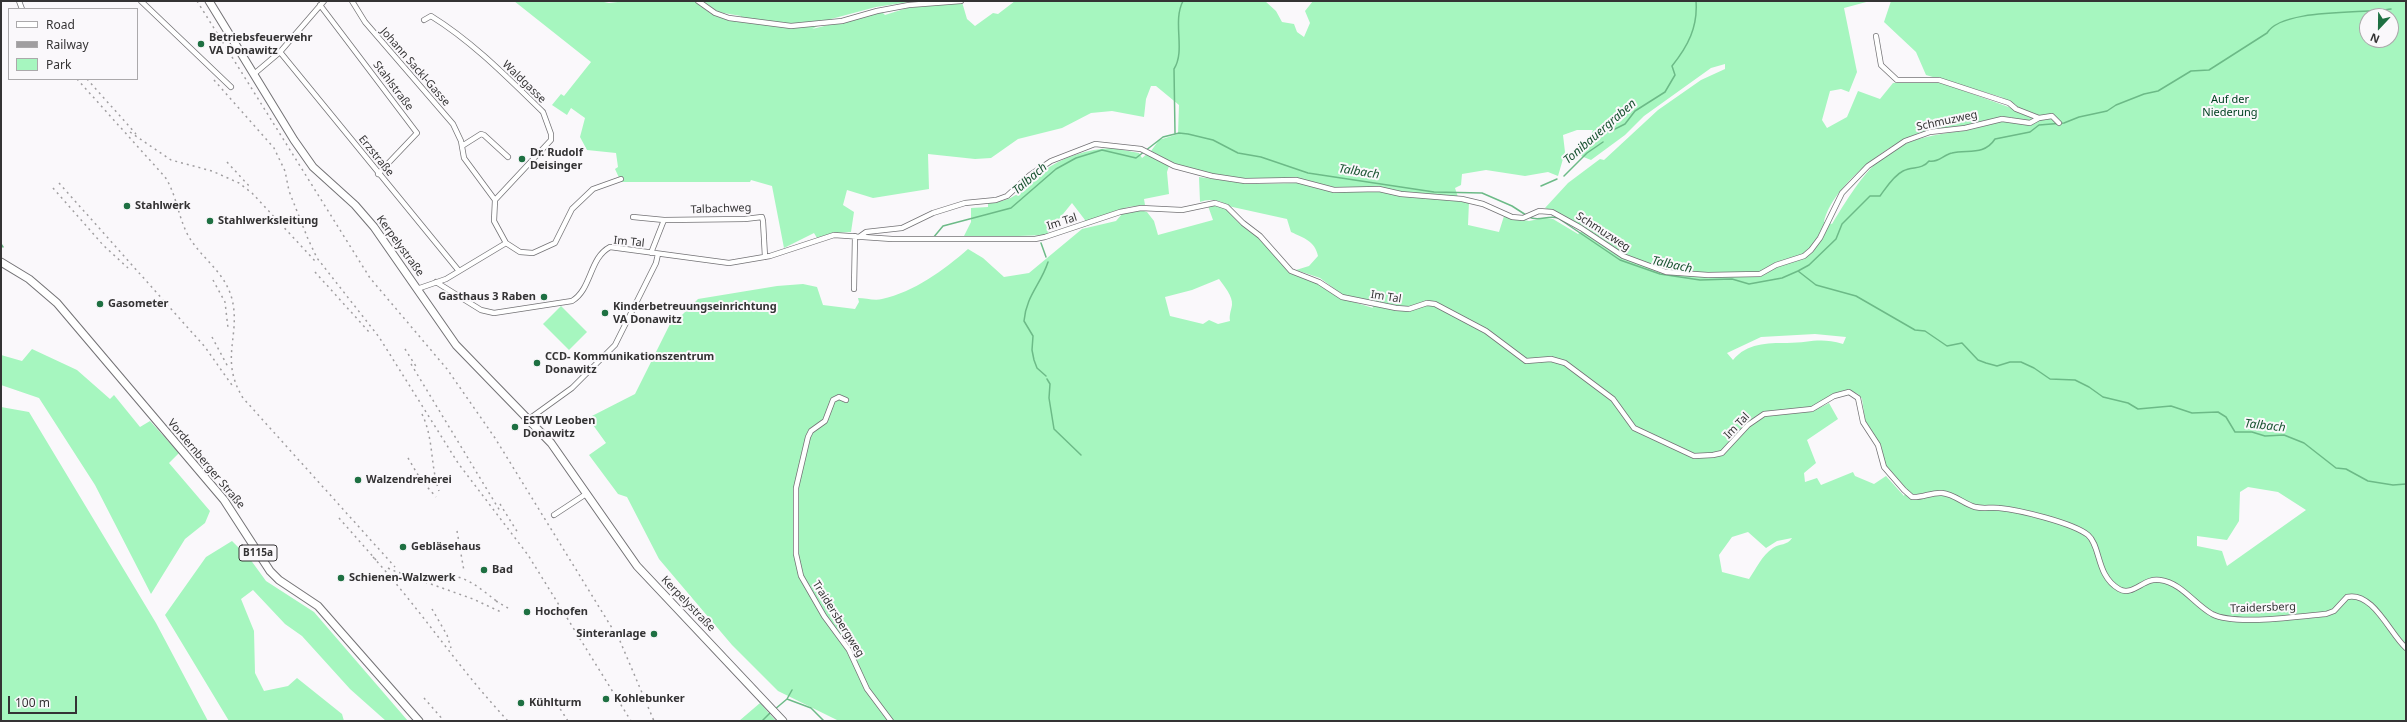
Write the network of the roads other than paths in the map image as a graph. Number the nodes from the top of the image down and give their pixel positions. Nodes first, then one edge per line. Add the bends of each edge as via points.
1 (141, 1) edge
2 (210, 1) edge
3 (324, 1) edge
4 (352, 1) edge
5 (698, 1) edge
6 (961, 1) edge
7 (320, 5) junction
8 (424, 20) dead end
9 (1876, 36) dead end
10 (280, 52) junction
11 (254, 74) junction
12 (231, 87) dead end
13 (2039, 118) junction
14 (2059, 123) dead end
15 (462, 146) junction
16 (508, 157) dead end
17 (378, 174) junction
18 (621, 179) dead end
19 (494, 200) junction
20 (1539, 211) joint
21 (633, 217) dead end
22 (664, 220) junction
23 (857, 237) junction
24 (506, 243) junction
25 (651, 253) junction
26 (658, 254) junction
27 (765, 257) junction
28 (1, 262) edge
29 (460, 271) junction
30 (436, 282) junction
31 (417, 289) junction
32 (854, 290) dead end
33 (846, 400) dead end
34 (529, 419) junction
35 (1880, 458) joint
36 (586, 494) junction
37 (554, 515) dead end
38 (2406, 648) edge
39 (419, 721) edge
40 (783, 721) edge
41 (891, 721) edge

1 - 12 street
2 - 11 main road, Kerpelystraße
3 - 7 street
4 - 15 street, Johann Sackl-Gasse via 365,22 449,119
5 - 6 street via 715,13 729,18 791,26 842,21 909,5
7 - 10 street
7 - 17 street, Stahlstraße via 416,133
8 - 19 street, Waldgasse via 431,16 448,26 497,68 543,112 547,120 551,140
9 - 13 street, Schmuzweg via 1881,65 1897,80 1939,80 2009,103 2016,109 2037,115
10 - 11 street
10 - 17 street, Erzstraße
11 - 31 main road, Kerpelystraße via 302,154 312,167 355,205 374,227
13 - 14 street via 2052,116
13 - 20 street, Schmuzweg via 2030,123 2002,119 1965,128 1930,132 1905,141 1873,162 1842,193 1820,238 1811,250 1804,256 1776,265 1760,274 1708,275 1666,272 1623,256 1563,216
15 - 16 street via 481,134
15 - 19 street, Johann Sackl-Gasse via 468,166
17 - 29 street, Erzstraße
18 - 24 street via 593,189 572,209 556,243 533,253 520,252
19 - 24 street via 494,221
20 - 23 street, Im Tal via 1523,218 1512,217 1483,204 1462,199 1401,194 1379,189 1334,190 1296,180 1245,181 1174,166 1141,149 1095,144 1051,161 1030,175 1007,196 996,200 965,203 934,213 902,228 866,232
21 - 22 street, Talbachweg
22 - 25 street
22 - 27 street, Talbachweg via 745,220 762,217
23 - 27 street, Im Tal via 834,235
23 - 32 street
23 - 35 street, Im Tal via 945,240 1035,239 1141,208 1182,210 1215,203 1227,206 1296,274 1319,282 1349,300 1409,309 1427,303 1435,304 1486,331 1526,361 1551,360 1565,363 1613,398 1634,428 1684,452 1705,456 1722,453 1748,425 1764,414 1812,410 1834,396 1849,392 1858,398 1863,422 1878,445
24 - 29 street
25 - 26 street, Im Tal
25 - 30 street, Im Tal via 610,247 599,257 579,297 572,301 494,313 481,310
26 - 27 street, Im Tal via 729,263
26 - 34 street via 615,346 572,388
28 - 39 main road, Vordernberger Straße / B115a via 29,279 57,303 231,509 270,571 318,606
29 - 30 street
30 - 31 street
31 - 34 main road, Kerpelystraße via 456,345
33 - 41 street, Traidersbergweg via 833,400 825,421 811,431 808,437 796,488 796,554 801,576 824,616 849,650 868,689
34 - 36 main road, Kerpelystraße via 551,444
35 - 38 street, Traidersberg via 1887,472 1912,497 1944,493 1974,507 2034,513 2085,533 2093,541 2104,574 2124,592 2144,582 2159,579 2181,588 2212,614 2226,619 2326,614 2334,611 2347,597 2354,596 2376,609 2398,641
36 - 37 street
36 - 40 main road, Kerpelystraße via 637,566

